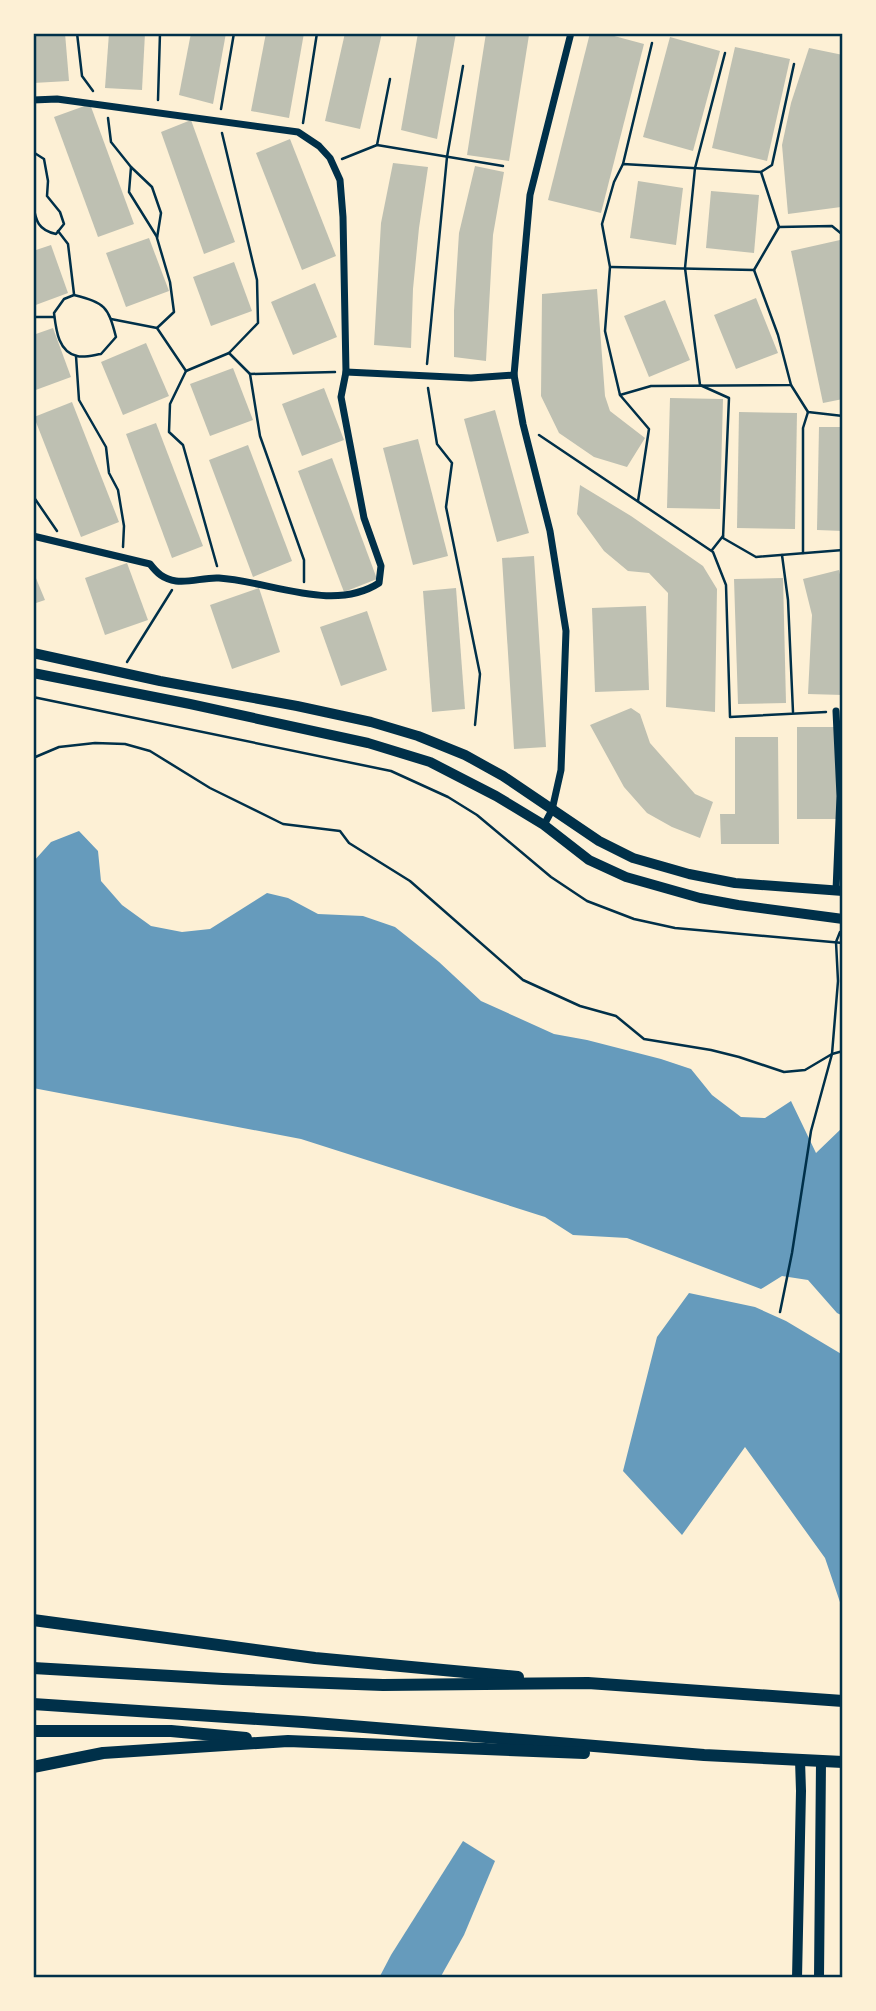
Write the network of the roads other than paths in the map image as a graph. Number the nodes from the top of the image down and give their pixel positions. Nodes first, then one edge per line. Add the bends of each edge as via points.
1 (571, 33) edge
2 (33, 100) edge
3 (346, 372) junction
4 (514, 375) junction
5 (33, 536) edge
6 (33, 653) edge
7 (33, 673) edge
8 (836, 711) road end
9 (552, 810) junction
10 (544, 825) junction
11 (839, 890) edge
12 (843, 919) edge
13 (33, 1619) edge
14 (33, 1668) edge
15 (588, 1684) junction
16 (843, 1701) edge
17 (33, 1704) edge
18 (33, 1731) edge
19 (288, 1741) junction
20 (704, 1755) junction
21 (800, 1760) junction
22 (821, 1762) junction
23 (843, 1762) edge
24 (33, 1767) edge
25 (797, 1978) edge
26 (819, 1978) edge

1 - 4 street via 530,195
2 - 3 street via 57,99 298,132 319,146 340,180
3 - 4 street via 471,379
3 - 5 street via 341,397 364,518 382,566 379,583 369,589 325,596 220,578 177,582 159,576 150,564
4 - 9 street via 550,531 566,631 563,754
6 - 9 street via 297,706 418,736 475,760
7 - 10 street via 380,747 430,762
8 - 11 street
9 - 10 street
9 - 11 street via 634,858 689,874 735,883
10 - 12 street via 589,860 626,877 712,900
13 - 15 main road via 315,1658
14 - 15 main road via 383,1685
15 - 16 main road
17 - 20 main road
18 - 19 main road via 171,1731
19 - 20 main road
19 - 24 main road via 103,1753
20 - 21 main road
21 - 22 main road
21 - 25 street
22 - 23 main road
22 - 26 street

